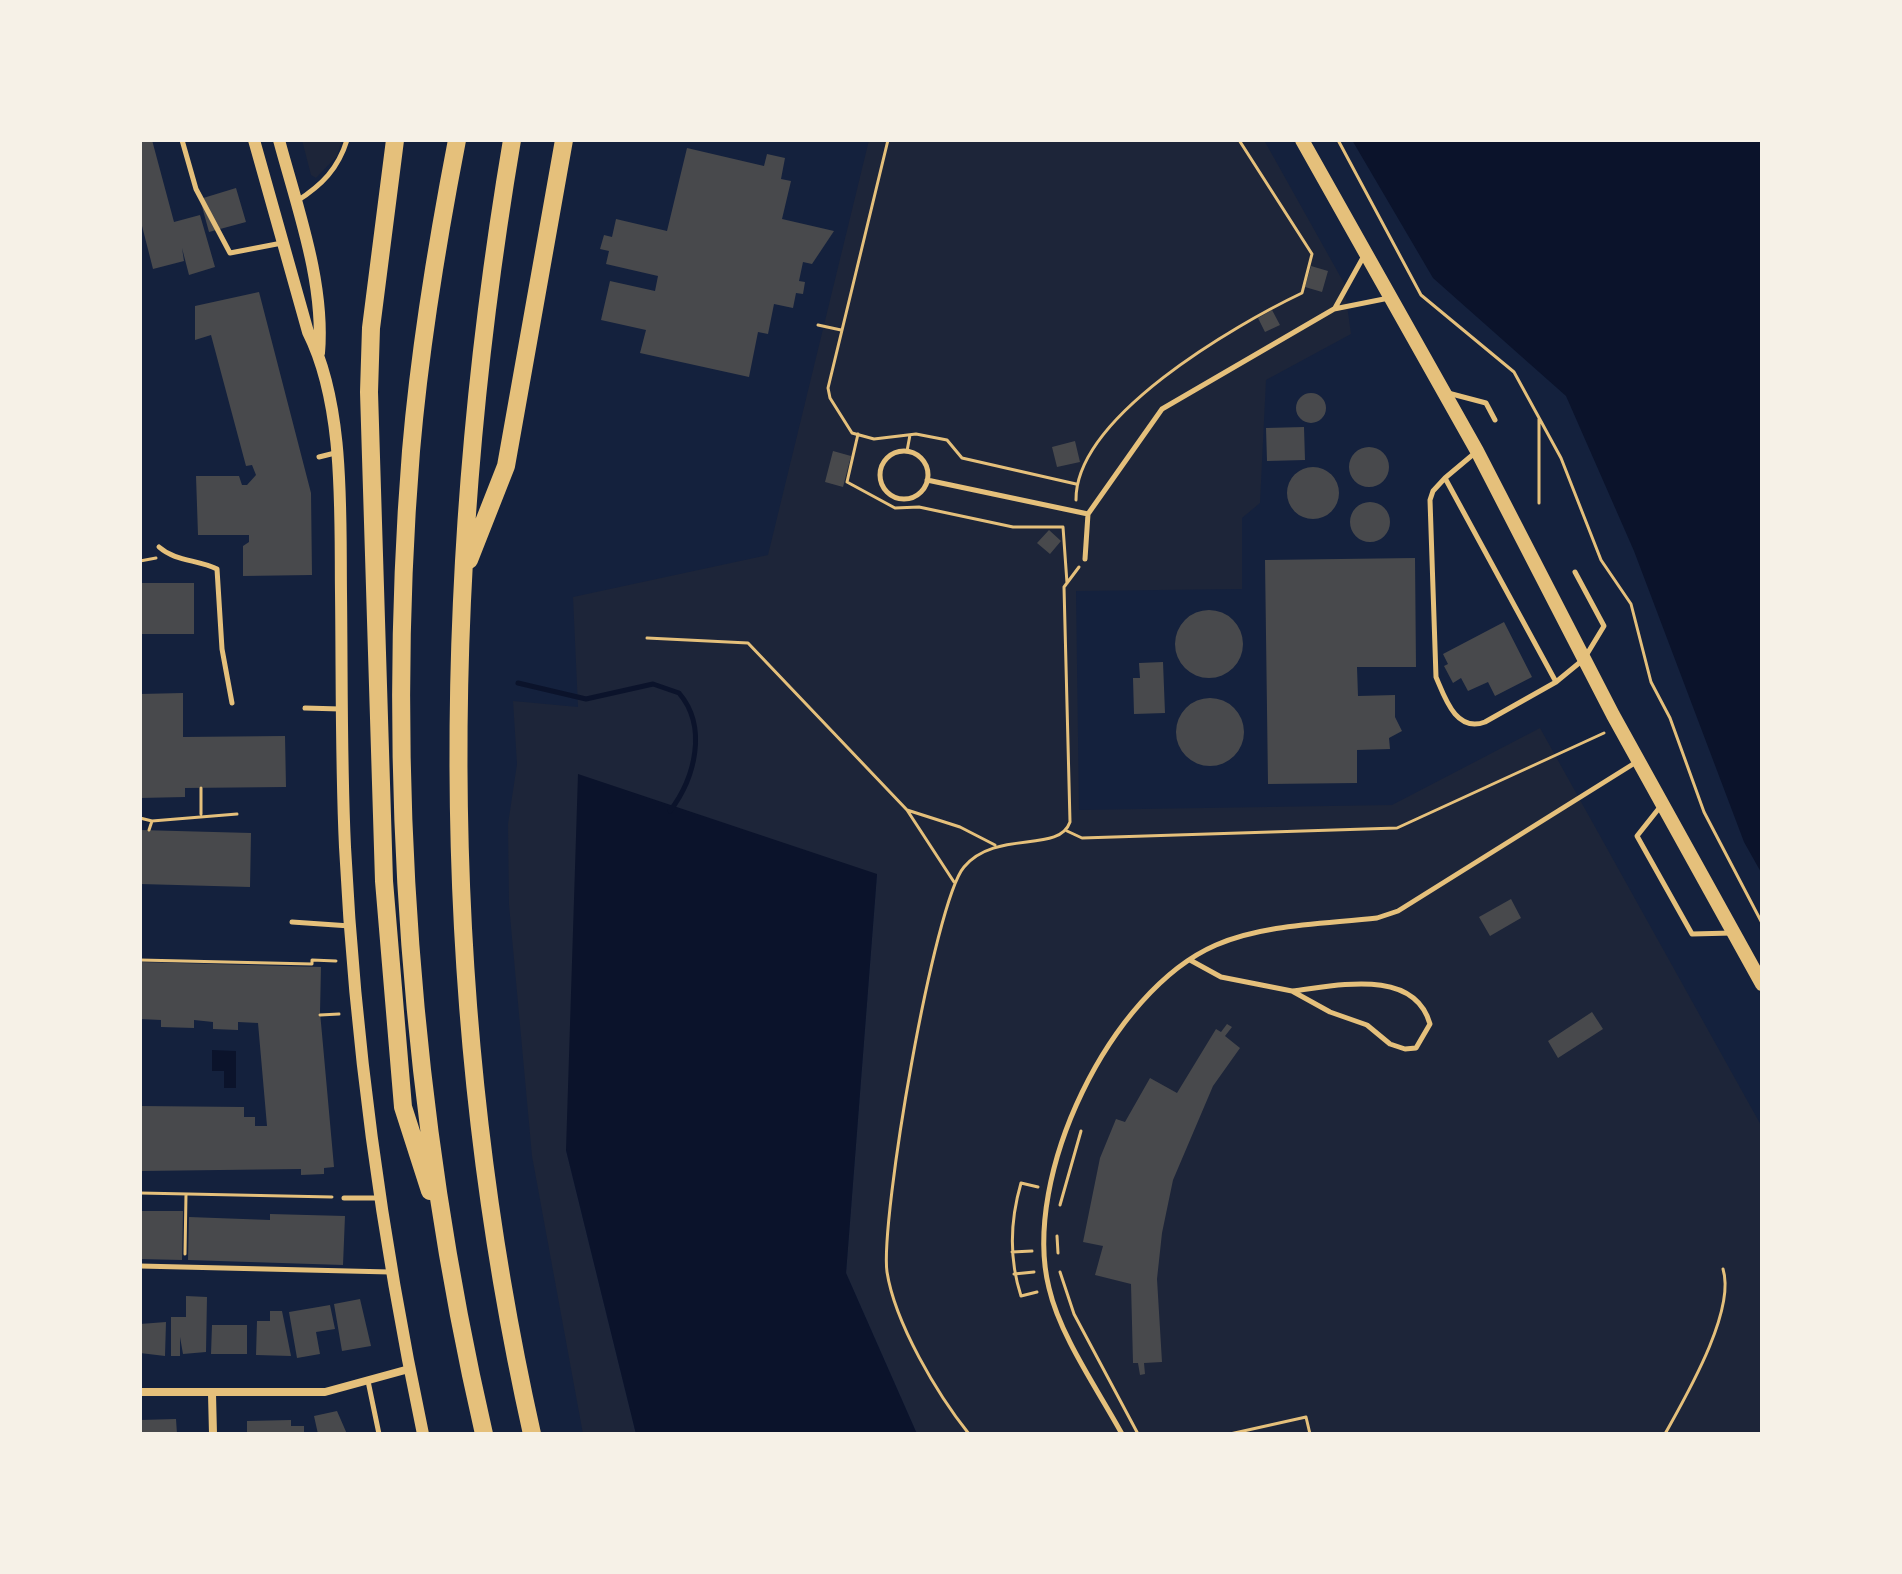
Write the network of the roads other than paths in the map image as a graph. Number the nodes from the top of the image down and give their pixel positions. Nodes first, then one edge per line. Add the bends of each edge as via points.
1 (182, 140) edge
2 (254, 140) edge
3 (279, 140) edge
4 (347, 140) edge
5 (395, 140) edge
6 (457, 140) edge
7 (512, 140) edge
8 (564, 140) edge
9 (1302, 140) edge
10 (296, 202) junction
11 (283, 242) junction
12 (1365, 253) junction
13 (1390, 297) junction
14 (1334, 309) junction
15 (319, 353) junction
16 (1443, 392) junction
17 (1495, 420) dead end
18 (1477, 451) junction
19 (336, 452) junction
20 (319, 457) dead end
21 (1445, 478) junction
22 (927, 480) junction
23 (1088, 514) junction
24 (159, 547) dead end
25 (1085, 559) road end
26 (1575, 572) dead end
27 (463, 574) junction
28 (1584, 659) junction
29 (1556, 682) junction
30 (232, 703) dead end
31 (305, 708) dead end
32 (342, 709) junction
33 (1639, 760) junction
34 (1663, 803) junction
35 (292, 922) dead end
36 (350, 926) junction
37 (1733, 933) junction
38 (1189, 959) junction
39 (1762, 984) edge
40 (1292, 991) junction
41 (344, 1198) road end
42 (378, 1198) junction
43 (446, 1239) junction
44 (140, 1266) edge
45 (391, 1272) junction
46 (409, 1369) junction
47 (368, 1380) junction
48 (140, 1392) edge
49 (212, 1394) junction
50 (213, 1434) edge
51 (379, 1434) edge
52 (423, 1434) edge
53 (484, 1434) edge
54 (532, 1434) edge
55 (1122, 1434) edge

1 - 11 lane via 196,189 230,253
2 - 11 street
3 - 10 street
4 - 10 lane via 327,178
5 - 43 highway via 371,328 369,404 384,881 403,1107
6 - 43 highway via 415,419 402,656 411,925
7 - 27 highway via 483,349
8 - 27 highway via 506,466
9 - 12 main road
10 - 15 street via 321,331
11 - 15 street
12 - 13 main road
12 - 14 lane
13 - 14 lane
13 - 16 main road
14 - 23 lane via 1162,409
15 - 19 street
16 - 17 lane via 1486,403
16 - 18 main road
18 - 21 lane
18 - 28 main road
19 - 20 lane
19 - 32 street
21 - 29 lane
21 - 29 lane via 1433,491 1430,520 1436,677 1444,697 1461,721 1476,725
22 - 22 lane via 922,459 907,451 893,454 880,471 884,487 894,497 910,498
22 - 23 lane
23 - 25 lane
24 - 30 lane via 171,557 217,569
26 - 28 lane via 1604,626
27 - 54 highway via 456,742 462,946 482,1156
28 - 29 lane
28 - 33 main road
31 - 32 lane
32 - 36 street
33 - 34 main road
33 - 38 lane via 1398,911 1243,934
34 - 37 main road
34 - 37 lane via 1637,836 1692,934
35 - 36 lane
36 - 42 street
37 - 39 main road
38 - 40 lane via 1221,977
38 - 55 lane via 1150,993 1101,1056 1078,1097 1049,1189 1042,1250 1049,1289
40 - 40 lane via 1405,1049 1416,1048 1430,1024 1426,1009 1411,994 1384,986 1360,982
41 - 42 lane
42 - 45 street
43 - 53 highway
44 - 45 lane
45 - 46 street
46 - 47 street
46 - 52 street
47 - 49 street via 325,1392
47 - 51 lane
48 - 49 street
49 - 50 street

